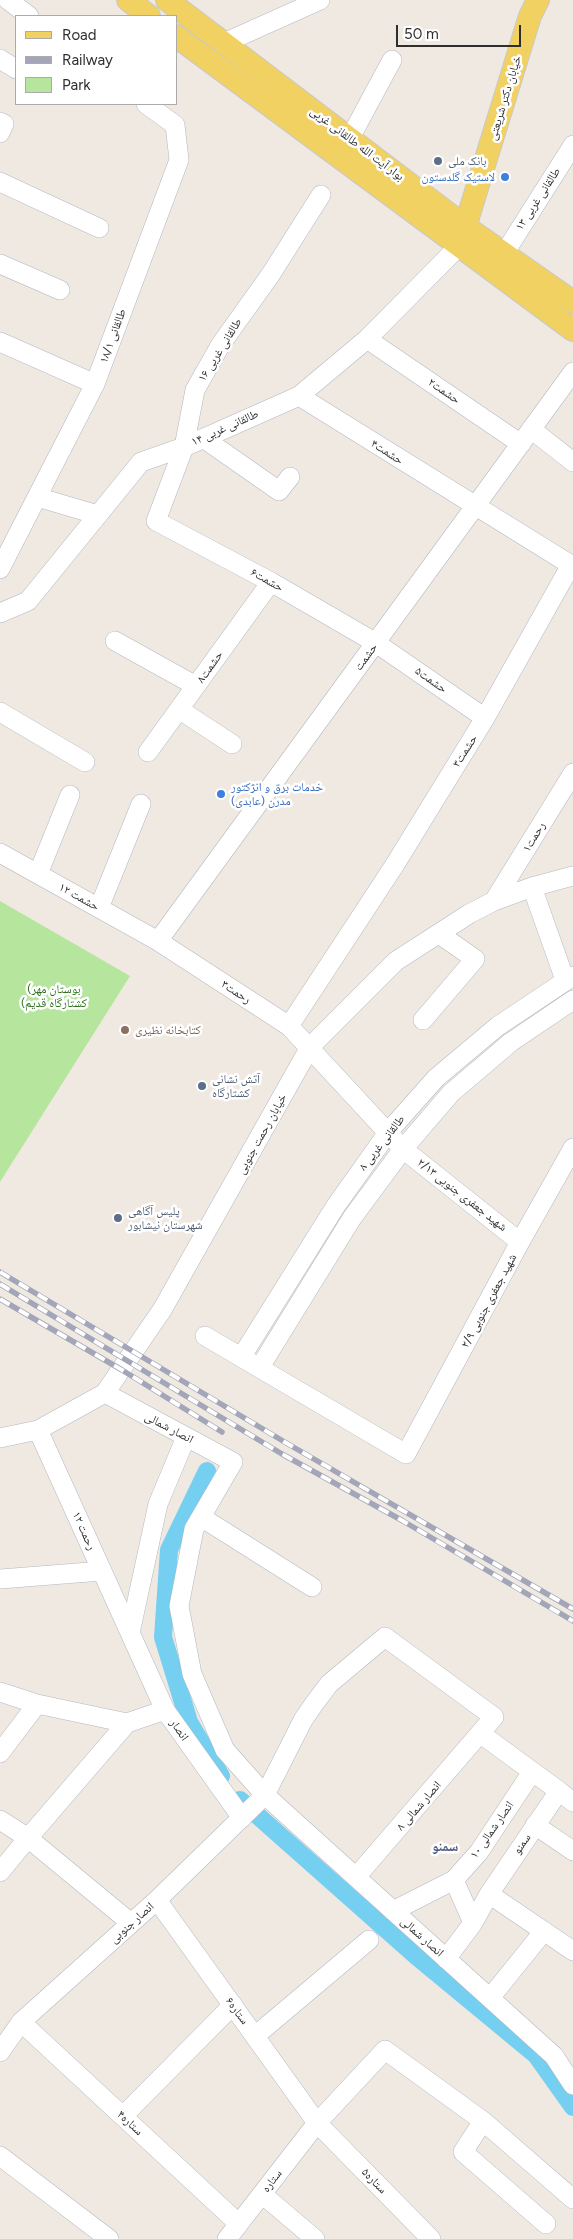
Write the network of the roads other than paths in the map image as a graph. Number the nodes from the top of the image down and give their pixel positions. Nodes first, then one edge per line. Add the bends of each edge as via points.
1 (6, 0) edge
2 (128, 0) edge
3 (167, 0) edge
4 (320, 0) edge
5 (538, 0) edge
6 (0, 9) edge
7 (28, 15) edge
8 (148, 15) edge
9 (178, 37) edge
10 (224, 43) junction
11 (0, 59) edge
12 (392, 60) dead end
13 (15, 68) edge
14 (147, 105) edge
15 (0, 122) edge
16 (0, 132) edge
17 (350, 138) junction
18 (573, 145) edge
19 (0, 182) edge
20 (320, 195) dead end
21 (99, 228) dead end
22 (463, 236) junction
23 (504, 254) junction
24 (0, 264) edge
25 (60, 290) dead end
26 (573, 302) edge
27 (573, 330) edge
28 (368, 338) junction
29 (0, 342) edge
30 (573, 372) edge
31 (95, 384) junction
32 (299, 396) junction
33 (526, 437) junction
34 (203, 438) junction
35 (184, 447) junction
36 (573, 462) edge
37 (290, 477) dead end
38 (37, 497) junction
39 (475, 507) junction
40 (98, 516) junction
41 (156, 521) joint
42 (0, 569) edge
43 (271, 582) junction
44 (568, 583) edge
45 (0, 614) edge
46 (115, 642) dead end
47 (376, 642) junction
48 (196, 686) junction
49 (180, 710) junction
50 (485, 718) junction
51 (2, 719) edge
52 (232, 744) dead end
53 (148, 752) dead end
54 (85, 762) dead end
55 (573, 773) edge
56 (70, 794) dead end
57 (141, 804) dead end
58 (0, 853) edge
59 (38, 874) junction
60 (573, 876) edge
61 (532, 887) junction
62 (494, 901) junction
63 (99, 908) junction
64 (439, 934) junction
65 (158, 941) junction
66 (569, 978) edge
67 (573, 1000) edge
68 (529, 1004) junction
69 (423, 1020) dead end
70 (542, 1021) junction
71 (289, 1026) junction
72 (310, 1047) junction
73 (389, 1131) junction
74 (573, 1148) edge
75 (403, 1149) junction
76 (520, 1242) junction
77 (205, 1336) dead end
78 (242, 1356) junction
79 (260, 1367) junction
80 (105, 1393) junction
81 (38, 1430) junction
82 (186, 1437) junction
83 (0, 1438) edge
84 (201, 1517) junction
85 (102, 1571) junction
86 (0, 1579) edge
87 (312, 1587) dead end
88 (130, 1633) junction
89 (0, 1692) edge
90 (37, 1704) junction
91 (165, 1710) junction
92 (127, 1723) junction
93 (481, 1734) junction
94 (0, 1753) edge
95 (532, 1772) junction
96 (265, 1795) junction
97 (566, 1796) edge
98 (242, 1818) junction
99 (0, 1820) edge
100 (535, 1824) junction
101 (28, 1838) junction
102 (573, 1851) edge
103 (0, 1872) edge
104 (356, 1877) junction
105 (454, 1880) junction
106 (489, 1894) junction
107 (157, 1900) junction
108 (394, 1911) junction
109 (131, 1923) junction
110 (473, 1923) junction
111 (544, 1931) junction
112 (370, 1940) dead end
113 (573, 1951) edge
114 (446, 1959) junction
115 (490, 1998) junction
116 (233, 2005) junction
117 (21, 2022) junction
118 (255, 2036) junction
119 (0, 2052) edge
120 (554, 2056) junction
121 (573, 2068) edge
122 (573, 2085) edge
123 (123, 2116) junction
124 (483, 2120) junction
125 (317, 2123) junction
126 (0, 2156) edge
127 (262, 2194) junction
128 (573, 2198) edge
129 (239, 2224) junction
130 (546, 2224) dead end
131 (425, 2237) edge
132 (108, 2239) edge
133 (227, 2239) edge
134 (315, 2239) edge

1 - 6 street
1 - 7 street
2 - 8 main road
3 - 10 main road, بوار آیت الله طالقانی غربی
4 - 10 street
5 - 22 main road, خیابان دکتر شریعتی via 530,16
9 - 22 main road, بوار آیت الله طالقانی غربی
10 - 17 main road, بوار آیت الله طالقانی غربی
11 - 13 street
12 - 17 street
14 - 31 street, طالقانی ۱۸/۱ via 175,125 178,160
15 - 16 street via 4,124
17 - 22 main road, بوار آیت الله طالقانی غربی
18 - 23 street, طالقانی غربی ۱۳
19 - 21 street
20 - 35 street, طالقانی غربی ۱۶ via 271,274 221,344 195,390
22 - 23 main road, بوار آیت الله طالقانی غربی
22 - 27 main road, بوار آیت الله طالقانی غربی
22 - 28 street, طالقانی غربی ۱۴
23 - 26 main road, بوار آیت الله طالقانی غربی
24 - 25 street
28 - 32 street, طالقانی غربی ۱۴
28 - 33 street, حشمت۲
29 - 31 street
30 - 33 street, حشمت
31 - 38 street, طالقانی ۱۸/۱
32 - 34 street, طالقانی غربی ۱۴
32 - 39 street, حشمت۴
33 - 36 street, حشمت۲
33 - 39 street, حشمت
34 - 35 street, طالقانی غربی ۱۴
34 - 37 street via 279,491
35 - 40 street, طالقانی غربی ۱۴ via 142,462
35 - 41 street, طالقانی غربی ۱۶
38 - 40 street
38 - 42 street, طالقانی ۱۸/۱
39 - 44 street, حشمت۳ via 571,565
39 - 47 street, حشمت
40 - 45 street, طالقانی غربی ۱۴ via 28,601
41 - 43 street, حشمت۶
43 - 47 street, حشمت۶
43 - 48 street, حشمت۸
44 - 50 street, حشمت۳
46 - 48 street
47 - 50 street, حشمت۵
47 - 65 street, حشمت
48 - 49 street, حشمت۸
49 - 52 street
49 - 53 street, حشمت۸
50 - 71 street, حشمت۳ via 394,866
51 - 54 street
55 - 62 street, رحمت۱
56 - 59 street
57 - 63 street
58 - 59 street, حشمت ۱۲
59 - 63 street, حشمت ۱۲
60 - 61 street, خیابان رحمت جنوبی
61 - 62 street, خیابان رحمت جنوبی
61 - 66 street
62 - 64 street, خیابان رحمت جنوبی
63 - 65 street, حشمت ۱۲
64 - 69 street via 474,959
64 - 72 street, خیابان رحمت جنوبی via 396,961
65 - 71 street, رحمت۳
66 - 68 street, طالقانی غربی ۸
67 - 70 street, طالقانی غربی ۸
68 - 70 street
68 - 73 street, طالقانی غربی ۸ via 436,1078
70 - 75 street, طالقانی غربی ۸ via 511,1042 451,1093
71 - 72 street, رحمت۳
72 - 73 street, رحمت۳
72 - 80 street, خیابان رحمت جنوبی via 162,1310
73 - 75 street, شهید جعفری جنوبی ۲/۱۳
73 - 78 street, طالقانی غربی ۸ via 335,1206
74 - 76 street, شهید جعفری جنوبی ۲/۹
75 - 76 street, شهید جعفری جنوبی ۲/۱۳
75 - 79 street, طالقانی غربی ۸ via 352,1218
76 - 79 street, شهید جعفری جنوبی ۲/۹ via 406,1454
77 - 78 street
78 - 79 street
80 - 81 street, خیابان رحمت جنوبی
80 - 82 street, انصار شمالی
81 - 83 street, خیابان رحمت جنوبی
81 - 85 street, رحمت ۱۲
82 - 84 street, انصار شمالی via 233,1462
82 - 88 street via 158,1504
84 - 87 street
84 - 96 street, انصار شمالی via 194,1529 179,1606 192,1674 225,1750
85 - 86 street
85 - 88 street, رحمت ۱۲
88 - 91 street, انصار
89 - 90 street
90 - 92 street
90 - 94 street
91 - 92 street
91 - 98 street, انصار
92 - 101 street
93 - 95 street, سمنو
93 - 96 street, انصار شمالی ۸ via 494,1717 385,1637 329,1684 303,1720
93 - 104 street, انصار شمالی ۸
95 - 97 street, سمنو
95 - 105 street, انصار شمالی ۱۰ via 479,1852
96 - 98 street, انصار جنوبی
96 - 104 street, انصار شمالی
97 - 100 street, سمنو
98 - 107 street, انصار جنوبی
99 - 101 street
100 - 102 street
100 - 106 street, سمنو
101 - 103 street
101 - 109 street
104 - 108 street, انصار شمالی
105 - 108 street, انصار شمالی ۱۰
105 - 110 street
106 - 110 street, سمنو
106 - 111 street
107 - 109 street, انصار جنوبی
107 - 116 street, ستاره۶
108 - 114 street, انصار شمالی
109 - 117 street, انصار جنوبی
110 - 114 street, سمنو
111 - 113 street
111 - 115 street
112 - 118 street
114 - 115 street, انصار شمالی
115 - 120 street, انصار شمالی
116 - 118 street, ستاره۶
116 - 123 street
117 - 119 street, انصار جنوبی
117 - 123 street, ستاره۴
118 - 125 street, ستاره۶
120 - 121 street
120 - 122 street, انصار شمالی
123 - 129 street, ستاره۴
124 - 125 street, ستاره via 384,2050
124 - 128 street
124 - 130 street via 463,2152
125 - 127 street, ستاره
125 - 131 street, ستاره۵
126 - 132 street
127 - 129 street, ستاره
127 - 134 street
129 - 133 street, ستاره

